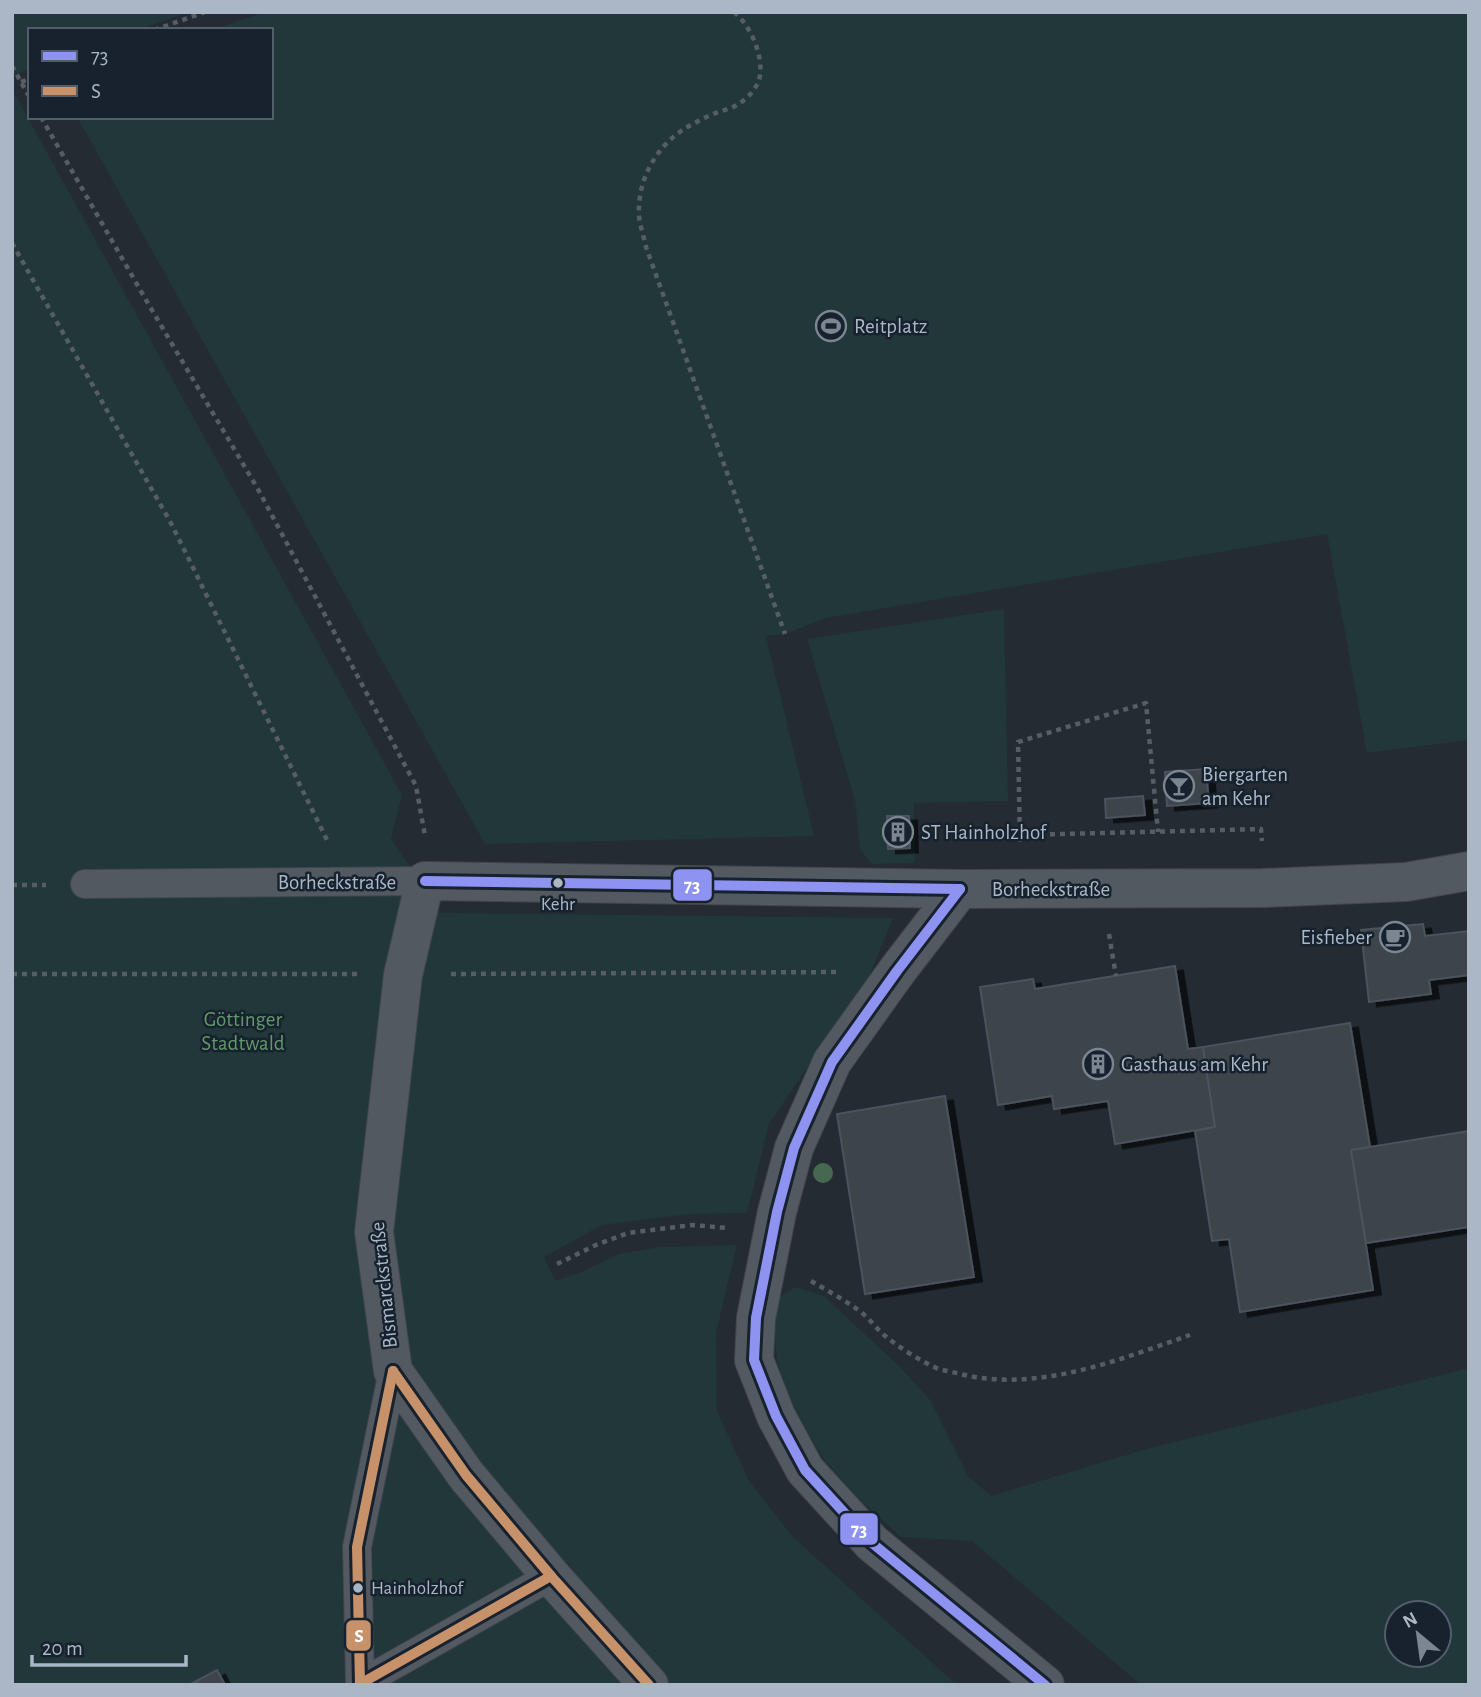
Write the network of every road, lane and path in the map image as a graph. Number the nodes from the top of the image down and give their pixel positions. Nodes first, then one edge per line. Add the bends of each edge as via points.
1 (205, 12) edge
2 (734, 12) edge
3 (160, 28) edge
4 (12, 66) edge
5 (28, 80) edge
6 (21, 82) junction
7 (28, 94) edge
8 (42, 119) edge
9 (12, 243) edge
10 (785, 634) dead end
11 (1019, 801) dead end
12 (1158, 832) junction
13 (1020, 835) dead end
14 (1469, 871) edge
15 (425, 881) junction
16 (347, 882) junction
17 (85, 884) dead end
18 (1263, 888) junction
19 (960, 889) junction
20 (897, 971) junction
21 (12, 974) edge
22 (403, 975) junction
23 (771, 1241) junction
24 (557, 1264) dead end
25 (1190, 1335) dead end
26 (393, 1371) junction
27 (551, 1576) junction
28 (649, 1685) edge
29 (1045, 1685) edge

1 - 3 path
2 - 10 path via 753,39 761,77 738,104 686,128 666,143 652,160 643,183 639,215 646,247
4 - 6 path
5 - 6 path
6 - 7 path
8 - 15 path via 259,491 416,786 425,834
9 - 16 path via 172,525
11 - 12 path via 1018,741 1146,703
12 - 13 path
12 - 18 path via 1261,829
14 - 18 street, Borheckstraße via 1406,882
15 - 16 lane, Borheckstraße
15 - 19 street, Borheckstraße
15 - 22 street, Bismarckstraße
16 - 17 lane, Borheckstraße
18 - 19 street, Borheckstraße
19 - 20 street
20 - 22 path
20 - 23 street via 832,1062 794,1149
21 - 22 path
22 - 26 street, Bismarckstraße via 374,1232
23 - 24 path via 741,1230 692,1225 628,1233
23 - 25 path via 801,1273 907,1350 939,1368 972,1377 1070,1373
23 - 29 street via 756,1318 754,1360 776,1416 805,1470 872,1543
26 - 27 street, Bismarckstraße via 466,1475
26 - 27 lane via 357,1547 360,1685
27 - 28 street, Bismarckstraße

